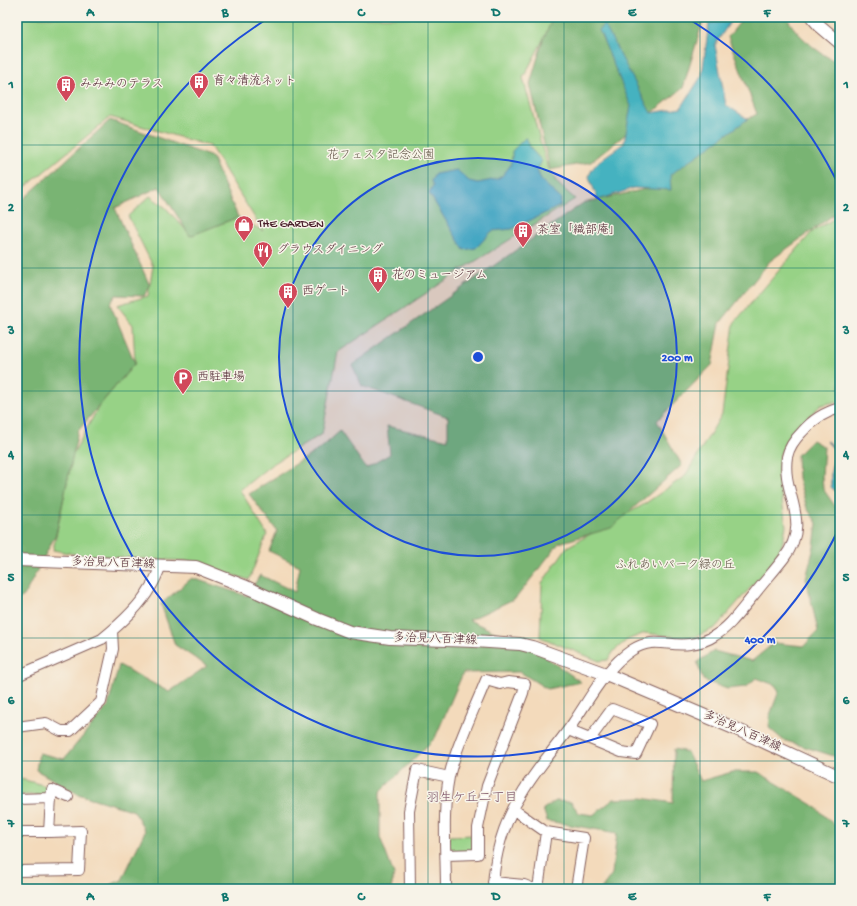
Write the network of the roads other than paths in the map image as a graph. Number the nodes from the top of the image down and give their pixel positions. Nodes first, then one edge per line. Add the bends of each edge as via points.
1 (812, 17) edge
2 (840, 42) edge
3 (840, 408) edge
4 (17, 560) edge
5 (161, 566) junction
6 (112, 631) junction
7 (606, 674) junction
8 (17, 676) edge
9 (17, 726) edge
10 (568, 730) junction
11 (590, 739) junction
12 (449, 777) junction
13 (840, 777) edge
14 (68, 797) dead end
15 (51, 798) junction
16 (17, 799) edge
17 (513, 809) junction
18 (17, 832) edge
19 (50, 832) junction
20 (546, 832) junction
21 (446, 855) junction
22 (17, 871) edge
23 (493, 885) edge
24 (410, 889) edge
25 (446, 889) edge
26 (534, 889) edge
27 (538, 889) edge
28 (576, 889) edge

1 - 2 main road
3 - 7 street via 820,416 793,442 787,456 787,475 797,525 794,541 785,558 727,627 698,643 681,645 651,642 639,646 624,656
4 - 5 main road, 多治見八百津線
5 - 6 street via 150,588
5 - 7 main road, 多治見八百津線 via 196,567 350,632 390,638 520,644
6 - 8 street via 102,639
6 - 9 street via 113,649 101,702 70,731 61,731 46,723
7 - 10 street
7 - 13 main road, 多治見八百津線 via 736,728
10 - 11 street
10 - 17 street via 524,789
11 - 11 street via 621,752 636,754 650,724 612,709
12 - 21 street via 444,823
12 - 21 street via 486,680 500,684 526,684 486,786 478,828 478,854
12 - 24 street via 417,770 409,811
14 - 15 street via 52,790
15 - 16 street
15 - 19 street
17 - 20 street
17 - 23 street via 497,853
18 - 19 street
19 - 22 street via 81,831 79,870
20 - 27 street
20 - 28 street via 584,838
21 - 25 street
23 - 26 street via 524,885

